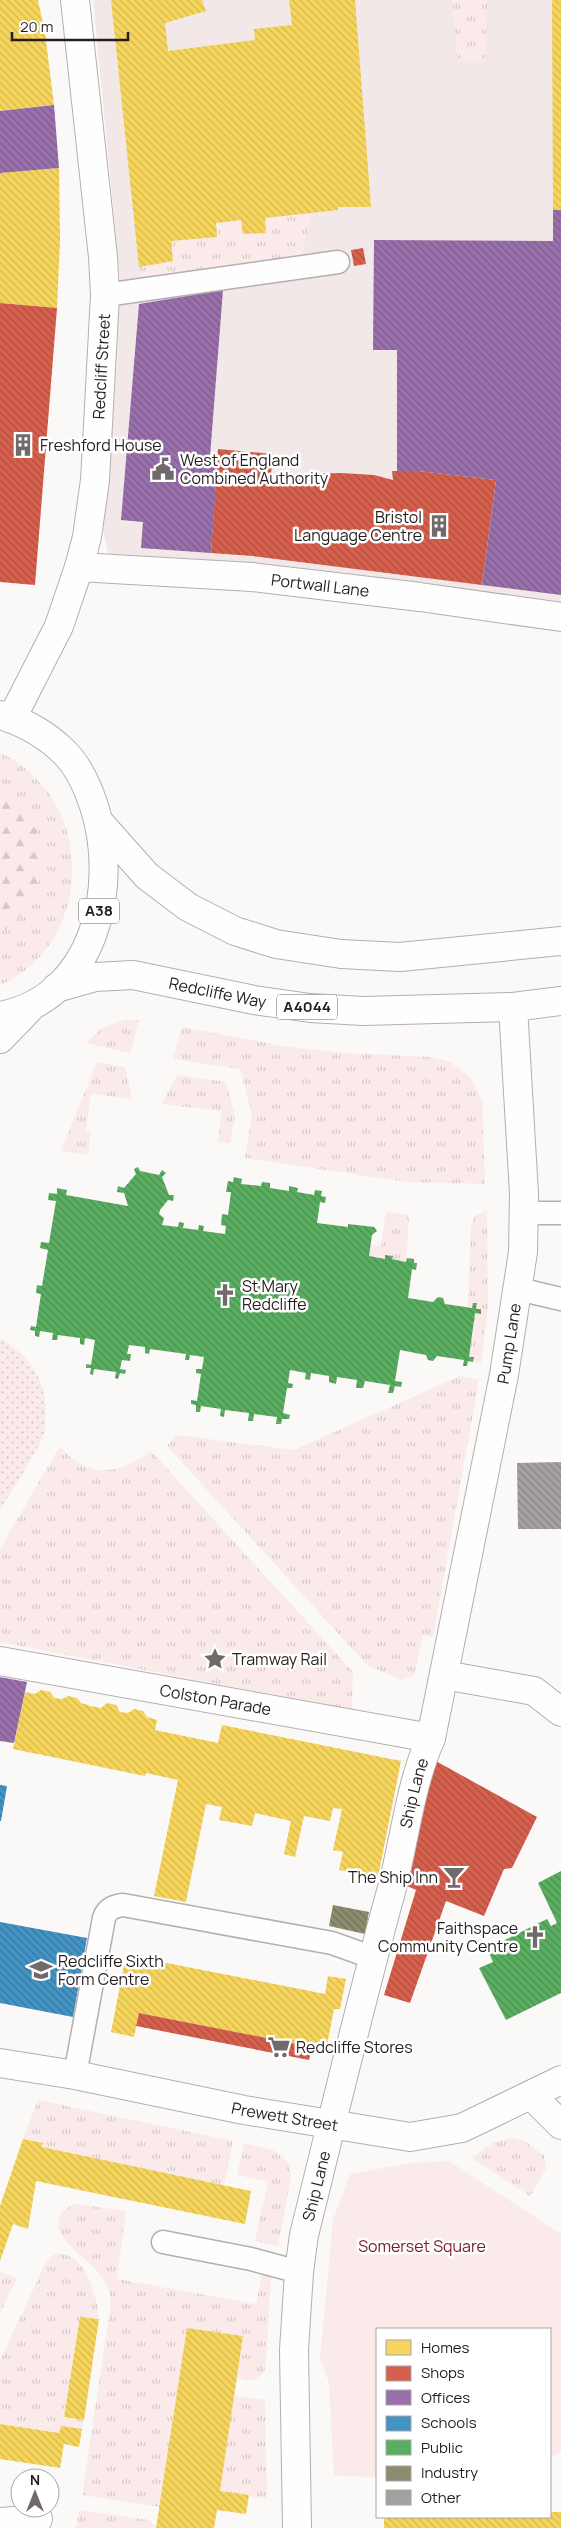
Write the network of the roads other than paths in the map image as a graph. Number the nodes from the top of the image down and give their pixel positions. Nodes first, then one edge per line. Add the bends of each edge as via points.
1 (75, 0) edge
2 (338, 262) dead end
3 (105, 295) junction
4 (79, 567) junction
5 (561, 617) edge
6 (6, 717) edge
7 (99, 822) junction
8 (560, 935) edge
9 (46, 995) junction
10 (561, 1001) edge
11 (513, 1007) junction
12 (0, 1016) edge
13 (0, 1039) edge
14 (524, 1213) junction
15 (561, 1213) edge
16 (518, 1289) junction
17 (561, 1299) edge
18 (0, 1661) edge
19 (444, 1675) junction
20 (561, 1712) edge
21 (431, 1738) junction
22 (372, 1957) junction
23 (0, 2063) edge
24 (75, 2075) junction
25 (561, 2080) edge
26 (532, 2096) junction
27 (332, 2125) junction
28 (561, 2126) edge
29 (163, 2242) dead end
30 (299, 2272) junction
31 (38, 2519) dead end
32 (0, 2522) edge
33 (297, 2528) edge

1 - 3 street, Redcliff Street via 101,222
2 - 3 lane
3 - 4 street, Redcliff Street via 94,480
4 - 5 street, Portwall Lane via 252,577
4 - 6 street, Redcliff Street via 58,626
6 - 7 street, A38 via 42,734 66,754 87,785
7 - 8 street via 147,876 188,907 235,931 276,944 341,954 400,957
7 - 9 street, A38 via 104,858 103,894 92,938 78,964
9 - 11 street, Redcliffe Way / A4044 via 95,977 133,975 310,1008 363,1011
9 - 12 street, A38
9 - 13 street, A38
10 - 11 street, Redcliffe Way / A4044
11 - 14 street, Pump Lane
14 - 15 lane
14 - 16 street, Pump Lane
16 - 17 lane
16 - 19 street, Pump Lane
18 - 21 street, Colston Parade
19 - 20 street via 534,1691
19 - 21 street, Pump Lane
21 - 22 street, Ship Lane via 421,1759
22 - 24 lane via 332,1943 115,1906 104,1918
22 - 27 street, Ship Lane
23 - 24 street, Prewett Street
24 - 27 street, Prewett Street
25 - 26 street, Prewett Street
26 - 27 street, Prewett Street via 462,2128 410,2137
26 - 28 street
27 - 30 street, Ship Lane via 304,2235
29 - 30 lane via 251,2258
30 - 33 street, Ship Lane via 294,2350
31 - 32 street

